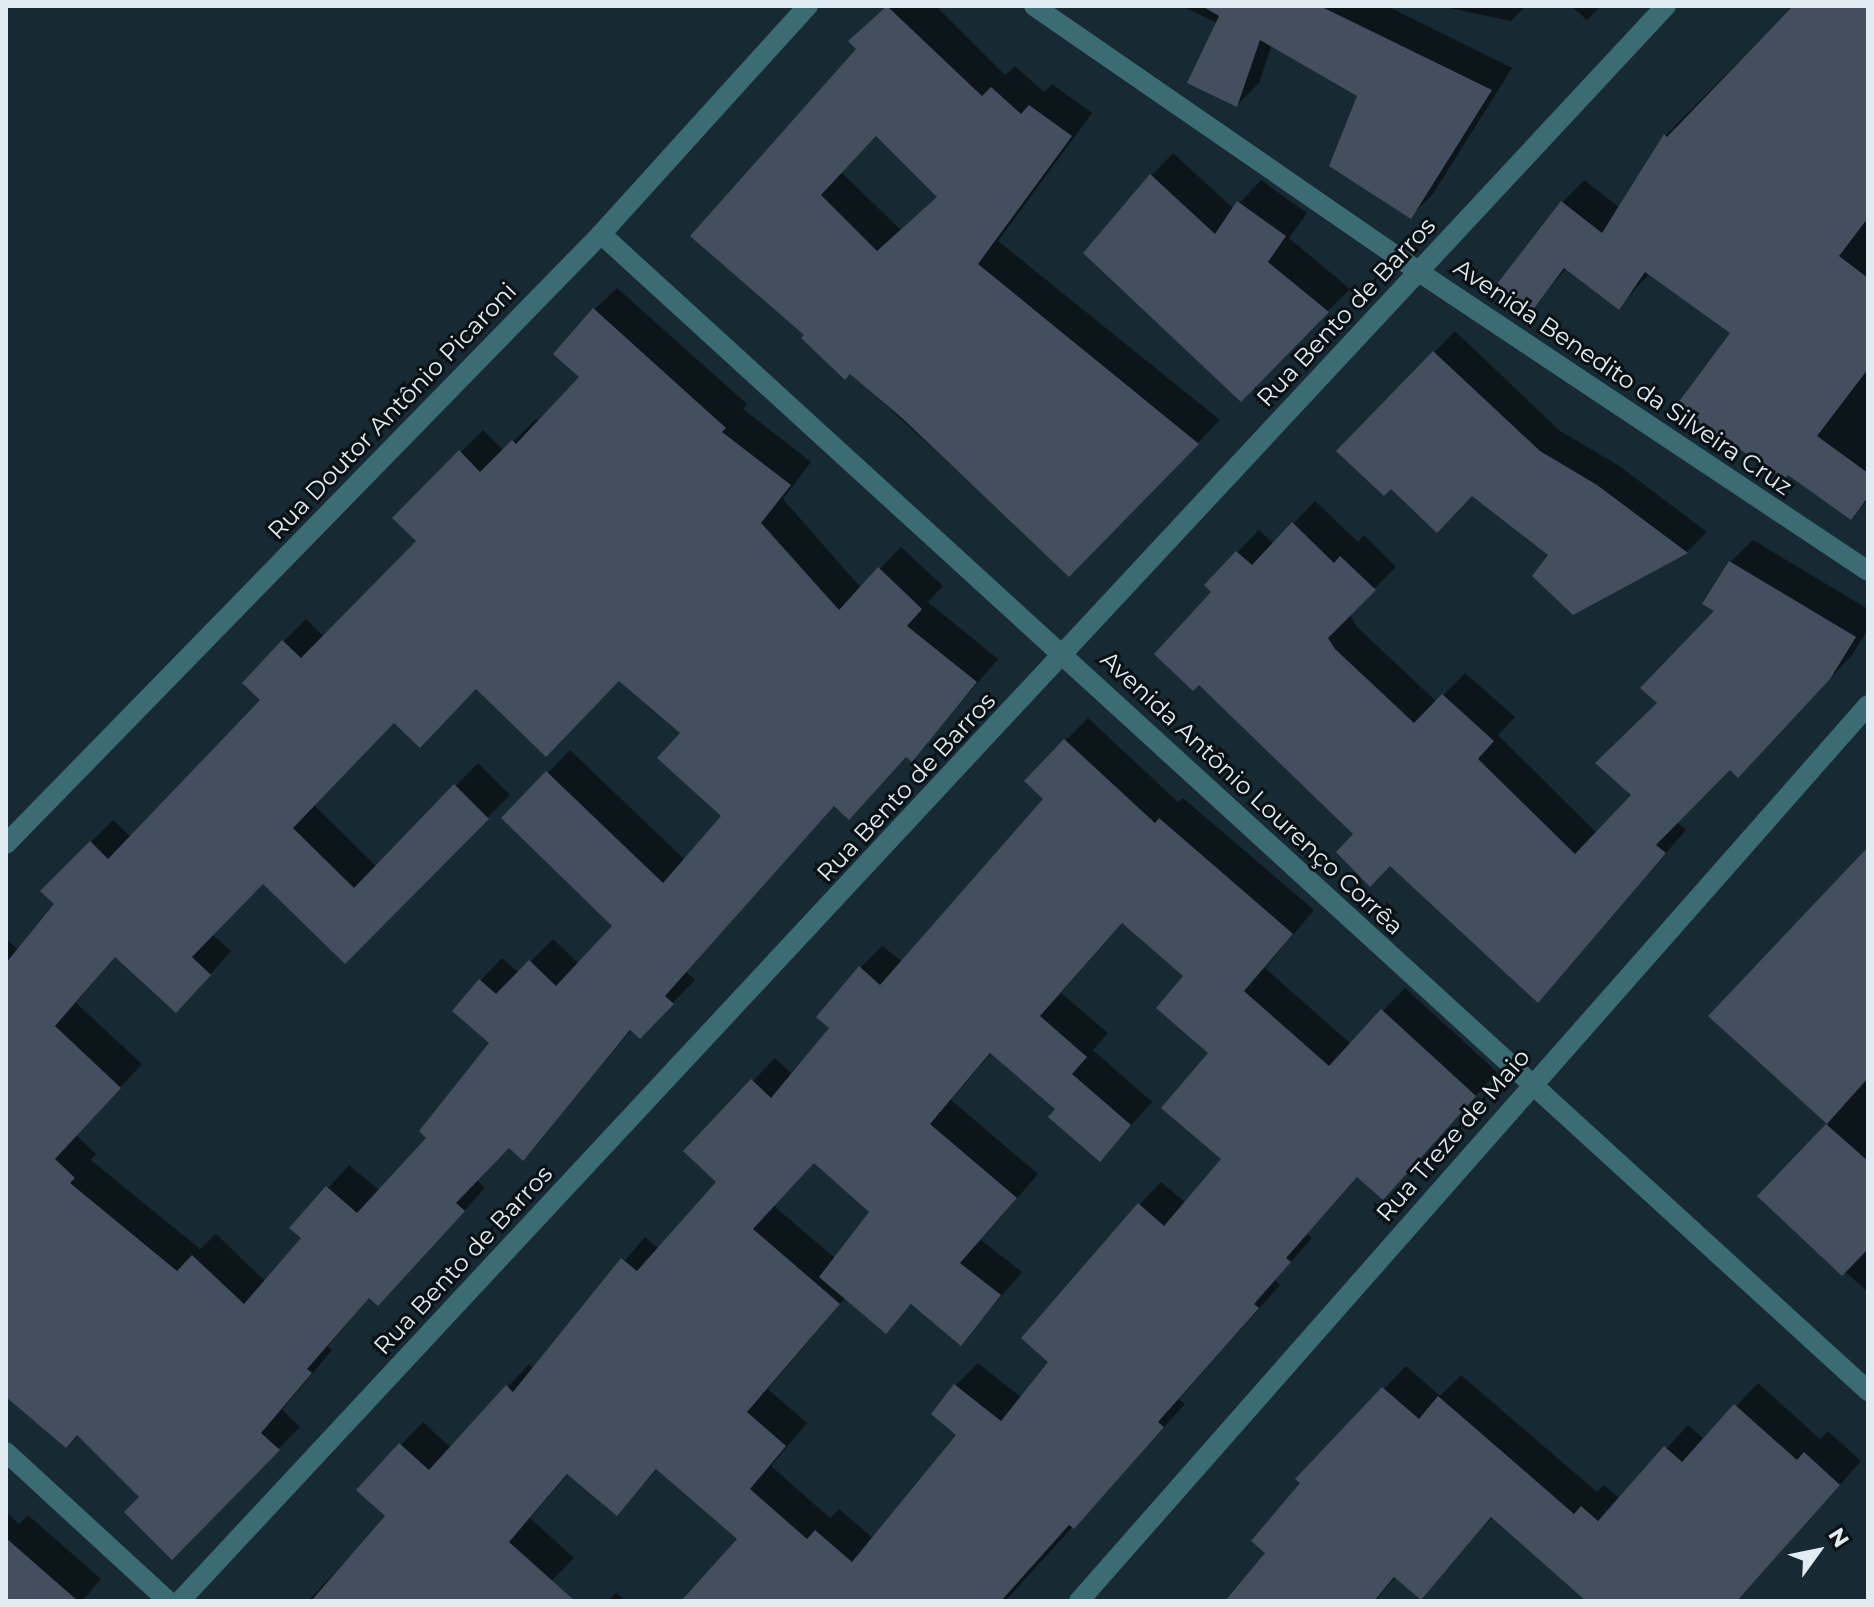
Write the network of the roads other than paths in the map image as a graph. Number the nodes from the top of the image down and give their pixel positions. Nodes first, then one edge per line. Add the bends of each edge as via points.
1 (808, 6) edge
2 (1034, 6) edge
3 (1666, 6) edge
4 (601, 234) junction
5 (1419, 272) junction
6 (1868, 571) edge
7 (1065, 655) junction
8 (1868, 705) edge
9 (6, 844) edge
10 (1531, 1086) junction
11 (1868, 1391) edge
12 (6, 1452) edge
13 (168, 1601) edge
14 (180, 1601) edge
15 (1079, 1601) edge

1 - 4 street, Rua Doutor Antônio Picaroni
2 - 5 street, Avenida Benedito da Silveira Cruz
3 - 5 street, Rua Bento de Barros
4 - 7 street, Avenida Antônio Lourenço Corrêa
4 - 9 street, Rua Doutor Antônio Picaroni
5 - 6 street, Avenida Benedito da Silveira Cruz
5 - 7 street, Rua Bento de Barros
7 - 10 street, Avenida Antônio Lourenço Corrêa
7 - 14 street, Rua Bento de Barros
8 - 10 street, Rua Treze de Maio
10 - 11 street, Avenida Antônio Lourenço Corrêa
10 - 15 street, Rua Treze de Maio
12 - 13 street

